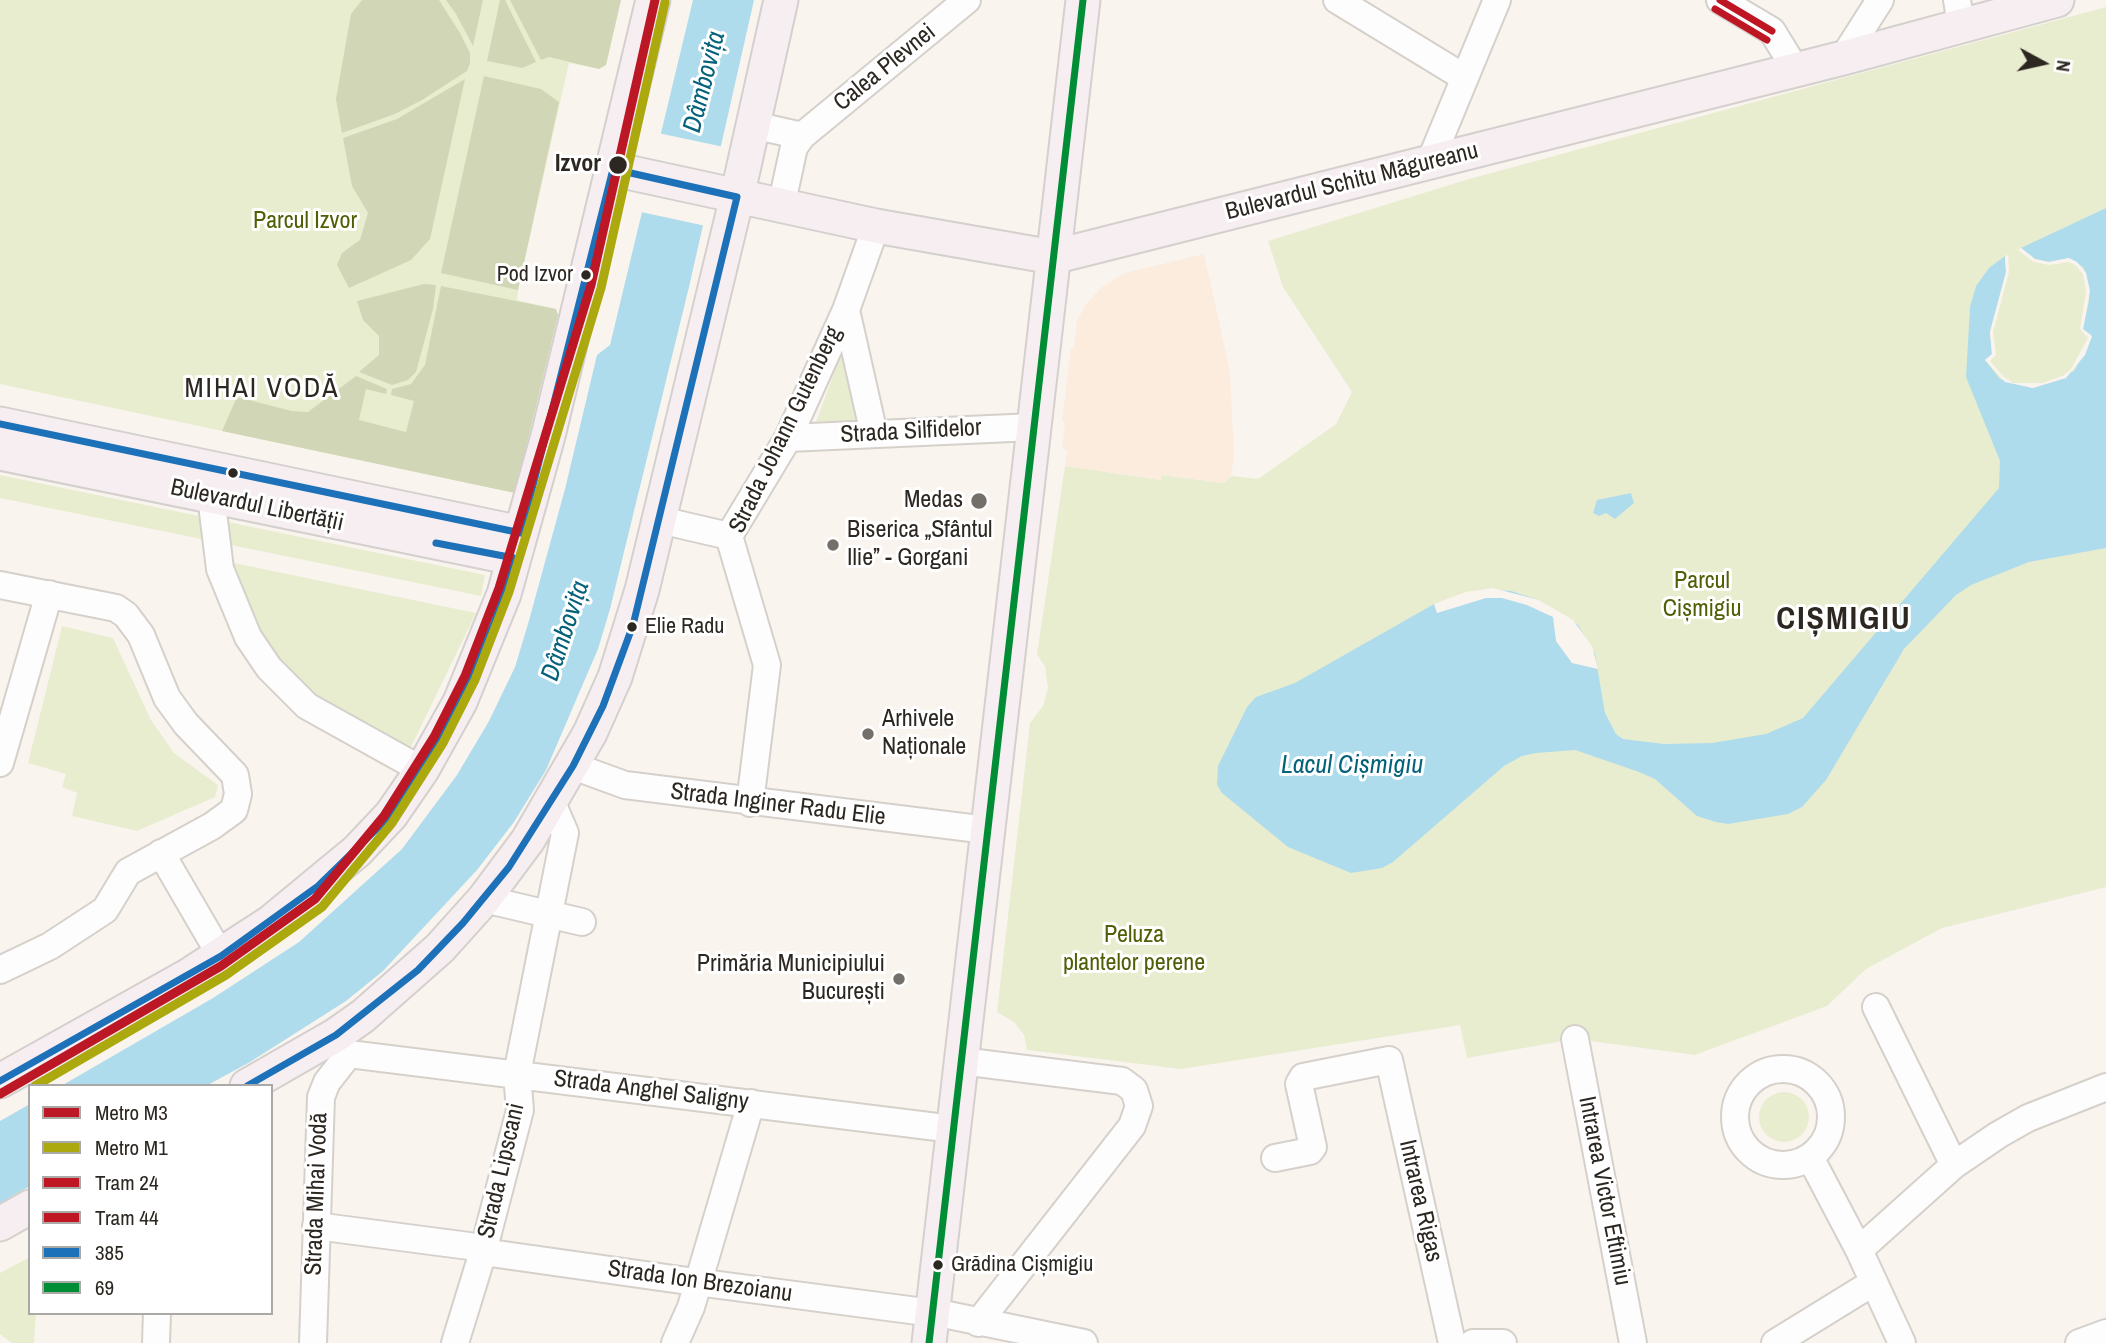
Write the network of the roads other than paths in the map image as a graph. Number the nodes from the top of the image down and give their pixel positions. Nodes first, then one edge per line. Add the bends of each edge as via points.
1 (653, 0) edge
2 (781, 0) edge
3 (967, 0) edge
4 (1083, 0) edge
5 (1337, 0) edge
6 (1497, 0) edge
7 (1720, 0) edge
8 (1880, 0) edge
9 (2057, 0) edge
10 (1959, 12) edge
11 (1843, 58) junction
12 (1796, 70) junction
13 (1465, 78) junction
14 (753, 125) junction
15 (802, 136) junction
16 (1430, 163) junction
17 (613, 169) junction
18 (730, 195) junction
19 (781, 206) junction
20 (876, 226) junction
21 (1053, 257) junction
22 (846, 310) junction
23 (0, 424) edge
24 (1034, 427) junction
25 (874, 434) junction
26 (788, 438) junction
27 (0, 453) edge
28 (211, 496) junction
29 (660, 520) junction
30 (729, 536) junction
31 (518, 546) junction
32 (0, 585) edge
33 (49, 594) junction
34 (6, 723) edge
35 (0, 763) edge
36 (573, 766) junction
37 (422, 770) junction
38 (552, 803) junction
39 (750, 803) junction
40 (987, 831) junction
41 (160, 853) junction
42 (484, 898) junction
43 (547, 914) junction
44 (582, 922) dead end
45 (221, 956) junction
46 (0, 970) edge
47 (1876, 1007) dead end
48 (1576, 1039) dead end
49 (342, 1044) junction
50 (961, 1061) junction
51 (517, 1074) junction
52 (0, 1081) edge
53 (252, 1084) edge
54 (2106, 1087) edge
55 (751, 1103) junction
56 (953, 1129) junction
57 (1810, 1157) dead end
58 (1275, 1158) dead end
59 (1954, 1165) junction
60 (28, 1208) edge
61 (0, 1224) edge
62 (316, 1226) junction
63 (1859, 1250) junction
64 (483, 1252) junction
65 (1874, 1282) junction
66 (698, 1283) junction
67 (156, 1315) edge
68 (978, 1323) junction
69 (930, 1328) edge
70 (2106, 1333) edge
71 (156, 1343) edge
72 (313, 1343) edge
73 (455, 1343) edge
74 (675, 1343) edge
75 (1084, 1343) edge
76 (1452, 1343) edge
77 (1472, 1343) edge
78 (1503, 1343) edge
79 (1633, 1343) edge
80 (1776, 1343) edge
81 (1902, 1343) edge
82 (2079, 1343) edge

1 - 17 main road
2 - 14 main road
3 - 15 street, Calea Plevnei
4 - 21 main road
5 - 13 street
6 - 13 street
7 - 12 street via 1772,31
8 - 11 street
9 - 10 main road, Bulevardul Schitu Măgureanu
10 - 11 main road, Bulevardul Schitu Măgureanu
11 - 12 main road, Bulevardul Schitu Măgureanu
12 - 16 main road, Bulevardul Schitu Măgureanu
13 - 16 street
14 - 15 street
14 - 18 main road
15 - 19 street, Calea Plevnei via 794,147
16 - 21 main road, Bulevardul Schitu Măgureanu
17 - 18 main road, Bulevardul Schitu Măgureanu
17 - 31 main road
18 - 19 main road, Bulevardul Schitu Măgureanu
18 - 29 main road
19 - 20 main road, Bulevardul Schitu Măgureanu
20 - 21 main road, Bulevardul Schitu Măgureanu
20 - 22 street, Strada Johann Gutenberg
21 - 24 main road
22 - 25 street
22 - 26 street, Strada Johann Gutenberg
23 - 31 main road, Bulevardul Libertății
24 - 25 street, Strada Silfidelor
24 - 40 main road
25 - 26 street, Strada Silfidelor
26 - 30 street, Strada Johann Gutenberg
27 - 28 main road, Bulevardul Libertății
28 - 31 main road, Bulevardul Libertății
28 - 37 street via 220,569 248,637 269,668 307,706
29 - 30 street
29 - 36 main road via 620,664
30 - 39 street, Strada Johann Gutenberg via 767,665
31 - 37 main road via 477,665
32 - 33 street
33 - 34 street
33 - 41 street via 116,608 126,615 141,635 167,698 234,775 238,794 234,810
34 - 35 street
36 - 38 main road
36 - 39 street, Strada Inginer Radu Elie via 625,785
37 - 45 main road via 391,815 357,851 271,922
38 - 42 main road
38 - 43 street, Strada Lipscani via 565,833
39 - 40 street, Strada Inginer Radu Elie
40 - 50 main road
41 - 45 street
41 - 46 street via 128,872 105,911 50,946
42 - 43 street
42 - 49 main road
43 - 44 street
43 - 51 street, Strada Lipscani
45 - 52 main road
47 - 59 street
48 - 79 street, Intrarea Victor Eftimiu
49 - 51 street, Strada Anghel Saligny
49 - 53 main road
49 - 62 street, Strada Mihai Vodă via 321,1097
50 - 56 main road
50 - 68 street via 1122,1081 1134,1090 1139,1106 1132,1125
51 - 55 street, Strada Anghel Saligny
51 - 64 street, Strada Lipscani via 520,1110
54 - 59 street via 2028,1118
55 - 56 street, Strada Anghel Saligny
55 - 66 street
56 - 69 main road
57 - 63 street
58 - 76 street, Intrarea Rigas via 1313,1147 1299,1084 1303,1077 1389,1060
59 - 63 street
60 - 61 main road
62 - 64 street, Strada Ion Brezoianu via 469,1246
62 - 72 street, Strada Mihai Vodă
63 - 65 street
64 - 66 street, Strada Ion Brezoianu
64 - 73 street, Strada Lipscani
65 - 80 street
65 - 81 street
66 - 69 street, Strada Ion Brezoianu
66 - 74 street
67 - 71 street
68 - 69 street, Strada Ion Brezoianu
68 - 75 street, Strada Ion Brezoianu
70 - 82 street
77 - 78 street

